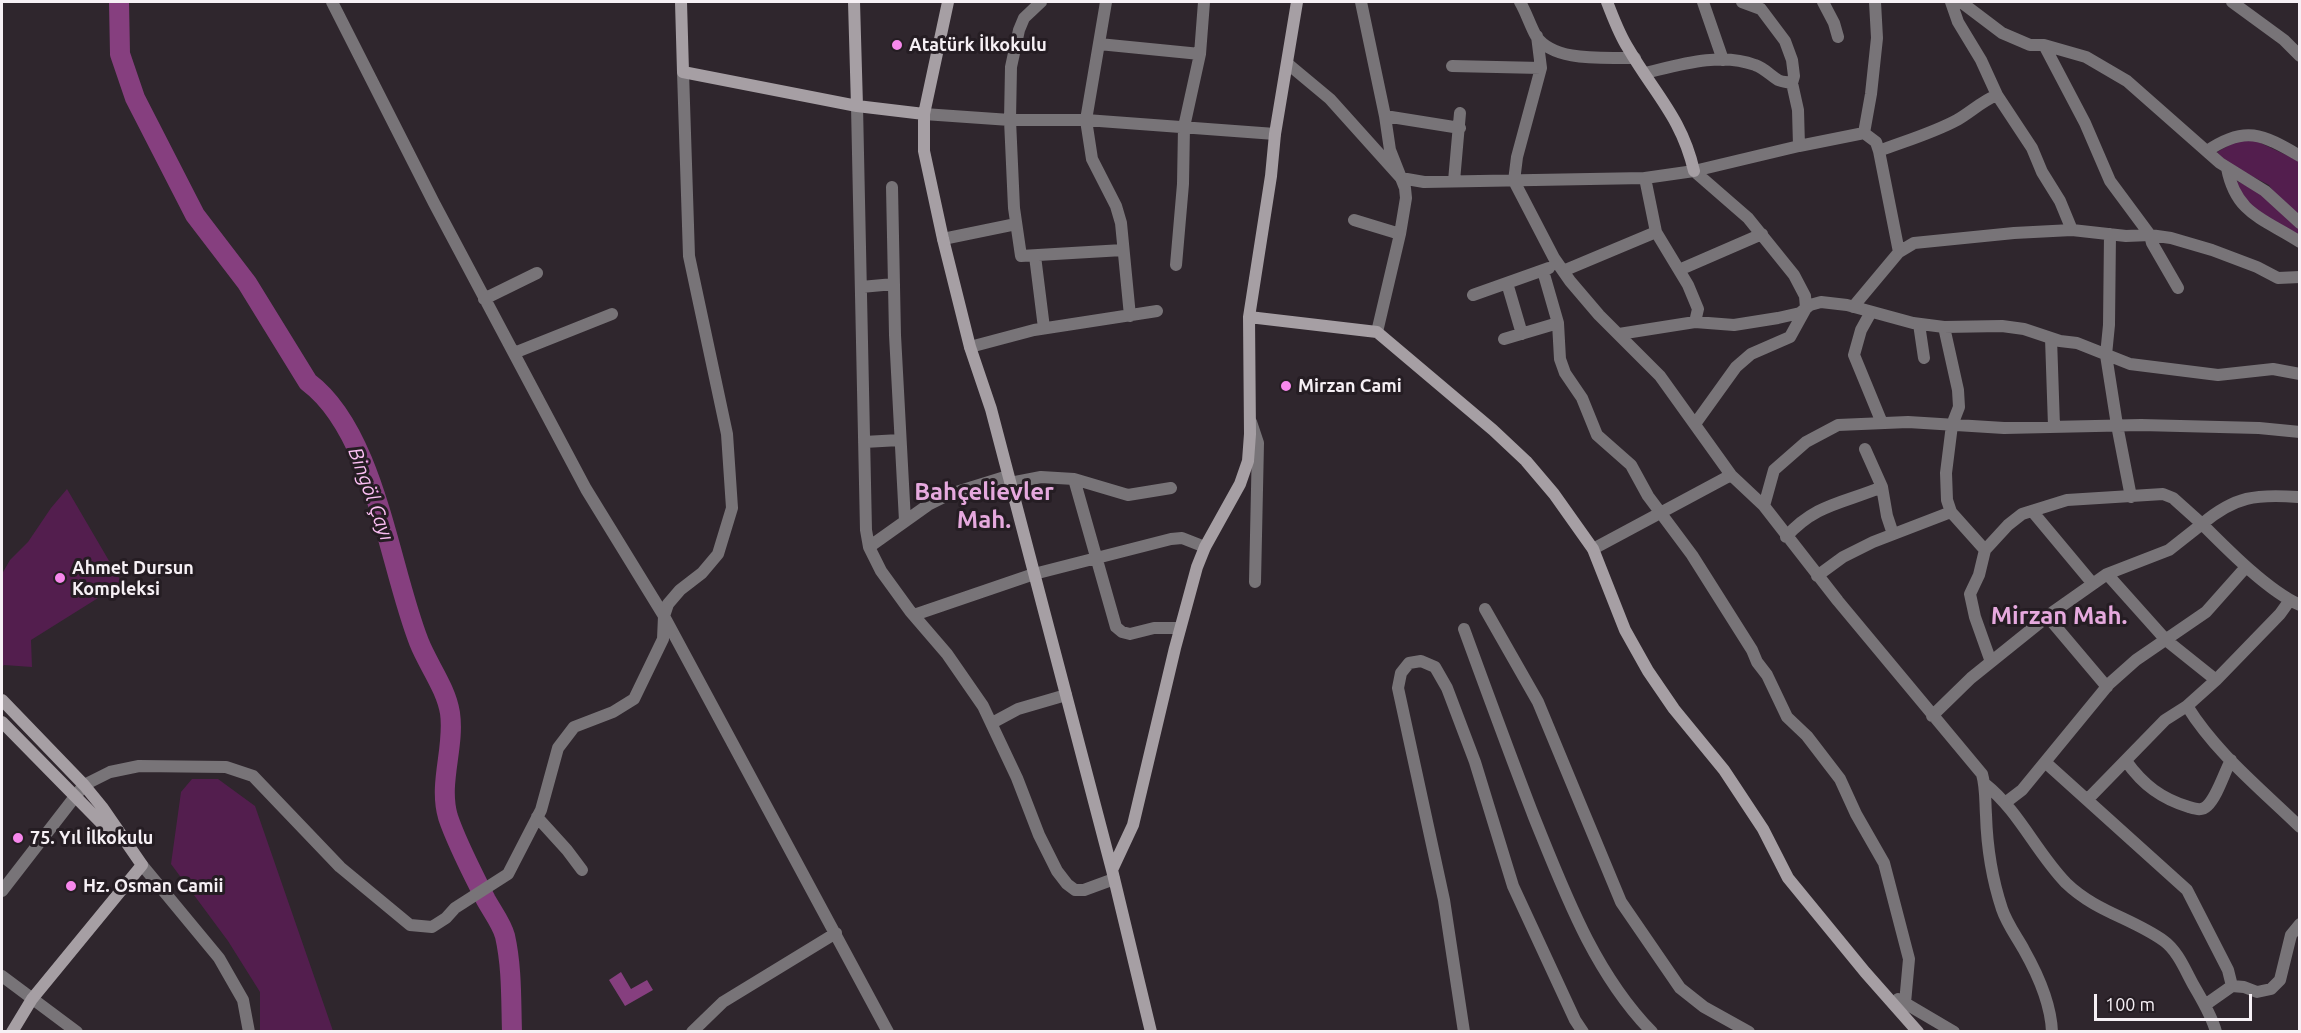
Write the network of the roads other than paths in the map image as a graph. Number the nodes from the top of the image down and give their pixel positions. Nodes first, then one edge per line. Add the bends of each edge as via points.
1 (332, 2) edge
2 (681, 2) edge
3 (854, 2) edge
4 (948, 2) edge
5 (1041, 2) edge
6 (1106, 2) edge
7 (1204, 2) edge
8 (1297, 2) edge
9 (1361, 2) edge
10 (1520, 2) edge
11 (1607, 2) edge
12 (1703, 2) edge
13 (1742, 2) edge
14 (1823, 2) edge
15 (1875, 2) edge
16 (1951, 2) edge
17 (1961, 2) edge
18 (2232, 2) edge
19 (1764, 5) edge
20 (1537, 36) junction
21 (1838, 37) dead end
22 (1099, 44) junction
23 (2044, 45) junction
24 (1200, 54) junction
25 (2300, 56) edge
26 (1635, 58) junction
27 (1723, 60) junction
28 (1288, 64) junction
29 (1452, 66) dead end
30 (1540, 68) junction
31 (683, 72) junction
32 (1645, 73) junction
33 (1792, 83) junction
34 (1997, 95) junction
35 (857, 106) junction
36 (1461, 113) dead end
37 (924, 114) junction
38 (1385, 116) junction
39 (1010, 120) junction
40 (1086, 120) junction
41 (1184, 127) junction
42 (1460, 128) junction
43 (1864, 133) junction
44 (1275, 134) junction
45 (1799, 146) junction
46 (2208, 150) junction
47 (1879, 151) junction
48 (2300, 156) edge
49 (2227, 168) junction
50 (1694, 171) junction
51 (1401, 178) junction
52 (1645, 178) junction
53 (1454, 181) junction
54 (1514, 181) junction
55 (892, 187) dead end
56 (1354, 220) dead end
57 (2300, 223) edge
58 (1016, 224) junction
59 (2072, 230) junction
60 (1656, 232) junction
61 (1400, 234) junction
62 (1762, 234) junction
63 (2110, 234) junction
64 (2150, 235) junction
65 (943, 239) junction
66 (2300, 242) edge
67 (1123, 250) junction
68 (1899, 252) junction
69 (1035, 256) junction
70 (1176, 265) dead end
71 (1561, 268) junction
72 (1679, 270) junction
73 (1543, 271) junction
74 (537, 273) dead end
75 (2300, 277) edge
76 (1507, 283) junction
77 (894, 284) junction
78 (861, 287) junction
79 (2178, 288) dead end
80 (1473, 295) dead end
81 (484, 299) junction
82 (1853, 307) junction
83 (1806, 308) junction
84 (1157, 311) dead end
85 (1871, 312) junction
86 (612, 314) dead end
87 (1130, 316) junction
88 (1249, 317) junction
89 (1695, 322) junction
90 (1557, 323) junction
91 (1918, 324) junction
92 (1944, 327) junction
93 (1044, 328) junction
94 (1377, 332) junction
95 (1522, 334) junction
96 (1619, 334) junction
97 (2051, 338) junction
98 (1504, 339) dead end
99 (970, 347) junction
100 (514, 353) junction
101 (2106, 355) junction
102 (1924, 358) dead end
103 (2300, 374) edge
104 (1250, 420) junction
105 (1882, 423) junction
106 (1695, 424) junction
107 (1952, 424) junction
108 (2117, 425) junction
109 (2054, 426) junction
110 (2300, 432) edge
111 (900, 440) junction
112 (864, 442) junction
113 (1864, 449) dead end
114 (1731, 475) junction
115 (1009, 480) junction
116 (1074, 480) junction
117 (1882, 487) junction
118 (1171, 488) dead end
119 (2131, 497) junction
120 (2298, 497) edge
121 (1764, 506) junction
122 (2032, 511) junction
123 (1951, 512) junction
124 (1663, 513) junction
125 (904, 521) junction
126 (2202, 524) junction
127 (1893, 534) junction
128 (1786, 537) junction
129 (869, 547) junction
130 (1205, 547) junction
131 (1593, 549) junction
132 (1985, 550) junction
133 (1098, 559) junction
134 (2246, 567) junction
135 (1034, 574) junction
136 (2107, 574) junction
137 (1817, 576) junction
138 (1255, 582) dead end
139 (2093, 584) junction
140 (2295, 602) edge
141 (1485, 609) dead end
142 (914, 615) junction
143 (664, 616) junction
144 (2047, 616) junction
145 (1180, 628) junction
146 (1464, 629) dead end
147 (2166, 640) junction
148 (1991, 662) junction
149 (2216, 680) junction
150 (2107, 687) junction
151 (1066, 695) junction
152 (2, 700) edge
153 (2187, 706) junction
154 (1932, 716) junction
155 (2, 722) edge
156 (992, 723) junction
157 (2231, 760) junction
158 (2126, 761) junction
159 (2045, 762) junction
160 (1985, 784) junction
161 (84, 785) junction
162 (75, 796) junction
163 (2087, 800) junction
164 (2006, 803) junction
165 (537, 818) junction
166 (2300, 828) edge
167 (142, 864) junction
168 (582, 870) dead end
169 (1113, 874) junction
170 (2, 891) edge
171 (2300, 924) edge
172 (836, 933) junction
173 (2, 975) edge
174 (2232, 986) junction
175 (1881, 990) junction
176 (32, 999) junction
177 (1905, 1003) junction
178 (2205, 1005) junction
179 (1912, 1029) edge
180 (12, 1032) edge
181 (77, 1032) edge
182 (249, 1032) edge
183 (692, 1032) edge
184 (888, 1032) edge
185 (1151, 1032) edge
186 (1464, 1032) edge
187 (1584, 1032) edge
188 (1652, 1032) edge
189 (1749, 1032) edge
190 (1954, 1032) edge
191 (2052, 1032) edge
192 (2216, 1032) edge

1 - 81 street
2 - 31 street
3 - 35 street
4 - 37 street
5 - 39 street via 1024,18 1016,43 1011,67
6 - 22 street
7 - 24 street
8 - 28 street
9 - 38 street
10 - 20 street
11 - 26 street
12 - 27 street
13 - 19 street
14 - 21 street
15 - 43 street via 1877,38
16 - 34 street
17 - 23 street via 2002,33 2030,45
18 - 25 street
19 - 33 street via 1792,60
20 - 26 street via 1546,46 1573,55
20 - 30 street
22 - 24 street
22 - 40 street
23 - 46 street via 2086,57 2127,81
23 - 64 street via 2110,181
24 - 41 street
26 - 32 street
27 - 32 street
27 - 33 street via 1752,64 1778,80
28 - 44 street
28 - 51 street via 1330,99
29 - 30 street
30 - 54 street
31 - 35 street
31 - 143 street via 689,256 727,434 732,508 718,554 680,590
32 - 50 street via 1682,133
33 - 45 street
34 - 47 street via 1959,119
34 - 59 street via 2032,148
35 - 37 street
35 - 78 street
36 - 42 street
37 - 39 street
37 - 65 street via 924,151
38 - 42 street
38 - 51 street via 1390,150
39 - 40 street
39 - 58 street
40 - 41 street
40 - 67 street via 1092,159 1116,206
41 - 44 street
41 - 70 street
42 - 53 street
43 - 45 street
43 - 47 street via 1876,142
44 - 88 street
45 - 50 street
46 - 48 street via 2241,134 2256,136
46 - 49 street
47 - 68 street
49 - 57 street via 2265,191
49 - 66 street via 2239,201 2252,214
50 - 52 street
50 - 62 street
51 - 53 street
51 - 61 street via 1406,198
52 - 54 street
52 - 60 street
53 - 54 street
54 - 71 street
55 - 77 street
56 - 61 street
58 - 65 street
58 - 69 street via 1021,256
59 - 63 street
59 - 68 street via 1931,240 1914,243
60 - 71 street
60 - 72 street
61 - 94 street
62 - 72 street
62 - 83 street via 1794,275 1805,296
63 - 64 street
63 - 101 street
64 - 75 street via 2212,250 2278,278
64 - 79 street
65 - 99 street
67 - 69 street
67 - 87 street
68 - 82 street
69 - 93 street
71 - 73 street
71 - 96 street
72 - 89 street via 1698,309
73 - 76 street
73 - 90 street
74 - 81 street
76 - 80 street
76 - 95 street
77 - 78 street
77 - 111 street
78 - 112 street
81 - 100 street
82 - 83 street via 1821,302
82 - 85 street
83 - 89 street via 1779,318 1734,325
83 - 106 street via 1790,337 1751,354 1736,367
84 - 87 street
85 - 91 street
85 - 105 street via 1854,355
86 - 100 street
87 - 93 street
88 - 94 street
88 - 104 street
89 - 96 street
90 - 95 street
90 - 124 street via 1565,373 1582,398 1597,435 1631,465 1648,496
91 - 92 street
91 - 102 street
92 - 97 street via 2002,326
92 - 107 street via 1958,390 1959,407
93 - 99 street
94 - 131 street via 1526,461
95 - 98 street
96 - 106 street via 1660,376
97 - 101 street
97 - 109 street
99 - 115 street
100 - 143 street via 586,489
101 - 103 street via 2130,364 2218,375 2273,369
101 - 108 street
104 - 130 street via 1244,474
104 - 138 street via 1258,443
105 - 107 street
105 - 121 street via 1838,425 1801,446 1774,470
106 - 114 street
107 - 109 street
107 - 123 street via 1946,473
108 - 109 street
108 - 110 street
108 - 119 street
111 - 112 street
111 - 125 street
112 - 129 street
113 - 117 street
114 - 121 street
114 - 124 street
115 - 116 street
115 - 125 street via 950,494
115 - 135 street
116 - 118 street via 1128,495
116 - 133 street
117 - 127 street
117 - 128 street via 1818,510
119 - 122 street via 2067,500
119 - 126 street via 2163,494
120 - 126 street via 2249,496 2233,502
121 - 128 street
122 - 132 street via 2008,525
122 - 139 street
123 - 127 street
123 - 132 street
124 - 131 street
124 - 177 street via 1752,650 1787,717 1840,779 1884,862 1909,958
125 - 129 street
126 - 134 street
126 - 136 street via 2169,550
127 - 137 street via 1843,557
128 - 137 street
129 - 142 street via 881,571
130 - 133 street via 1182,538
130 - 145 street
131 - 175 street via 1625,630 1648,671 1724,770 1763,829 1788,878
132 - 148 street via 1970,594
133 - 135 street
133 - 145 street via 1119,630 1130,634 1154,628
134 - 140 street
134 - 147 street via 2206,612
135 - 142 street
135 - 151 street
136 - 139 street
136 - 147 street
137 - 154 street
139 - 144 street
140 - 149 street
141 - 189 street via 1538,702 1621,902 1680,988 1704,1007
142 - 156 street via 947,654
143 - 165 street via 663,639 634,699 574,727 558,748
143 - 172 street
144 - 148 street
144 - 150 street
145 - 169 street via 1132,825
146 - 188 street via 1553,865 1579,921 1613,984
147 - 149 street
147 - 150 street via 2136,660
148 - 154 street
149 - 153 street
150 - 159 street
151 - 156 street via 1034,703
151 - 169 street
152 - 161 street
153 - 157 street
153 - 158 street via 2165,720
154 - 160 street via 1982,774
155 - 162 street
156 - 169 street via 1056,871 1075,890 1084,890
157 - 158 street via 2208,805 2198,810 2154,791
157 - 166 street
158 - 163 street
159 - 163 street
159 - 164 street
160 - 164 street
160 - 191 street via 1994,882 2004,913 2040,985
161 - 162 street
161 - 165 street via 110,772 139,766 226,767 253,776 340,867 410,925 432,927 508,874
161 - 167 street
162 - 167 street
162 - 170 street
163 - 174 street via 2187,890 2228,970
164 - 178 street via 2067,883 2095,905 2169,946
165 - 168 street
167 - 176 street
167 - 182 street via 219,958 243,1000
169 - 185 street
171 - 174 street via 2291,935 2280,980 2271,989 2256,992
172 - 183 street via 723,1002
172 - 184 street
173 - 176 street
174 - 178 street
175 - 177 street
175 - 179 street
176 - 180 street
176 - 181 street
177 - 190 street
178 - 192 street
186 - 187 street via 1444,900 1398,688 1401,673 1409,663 1435,667 1447,688 1475,762 1513,886

